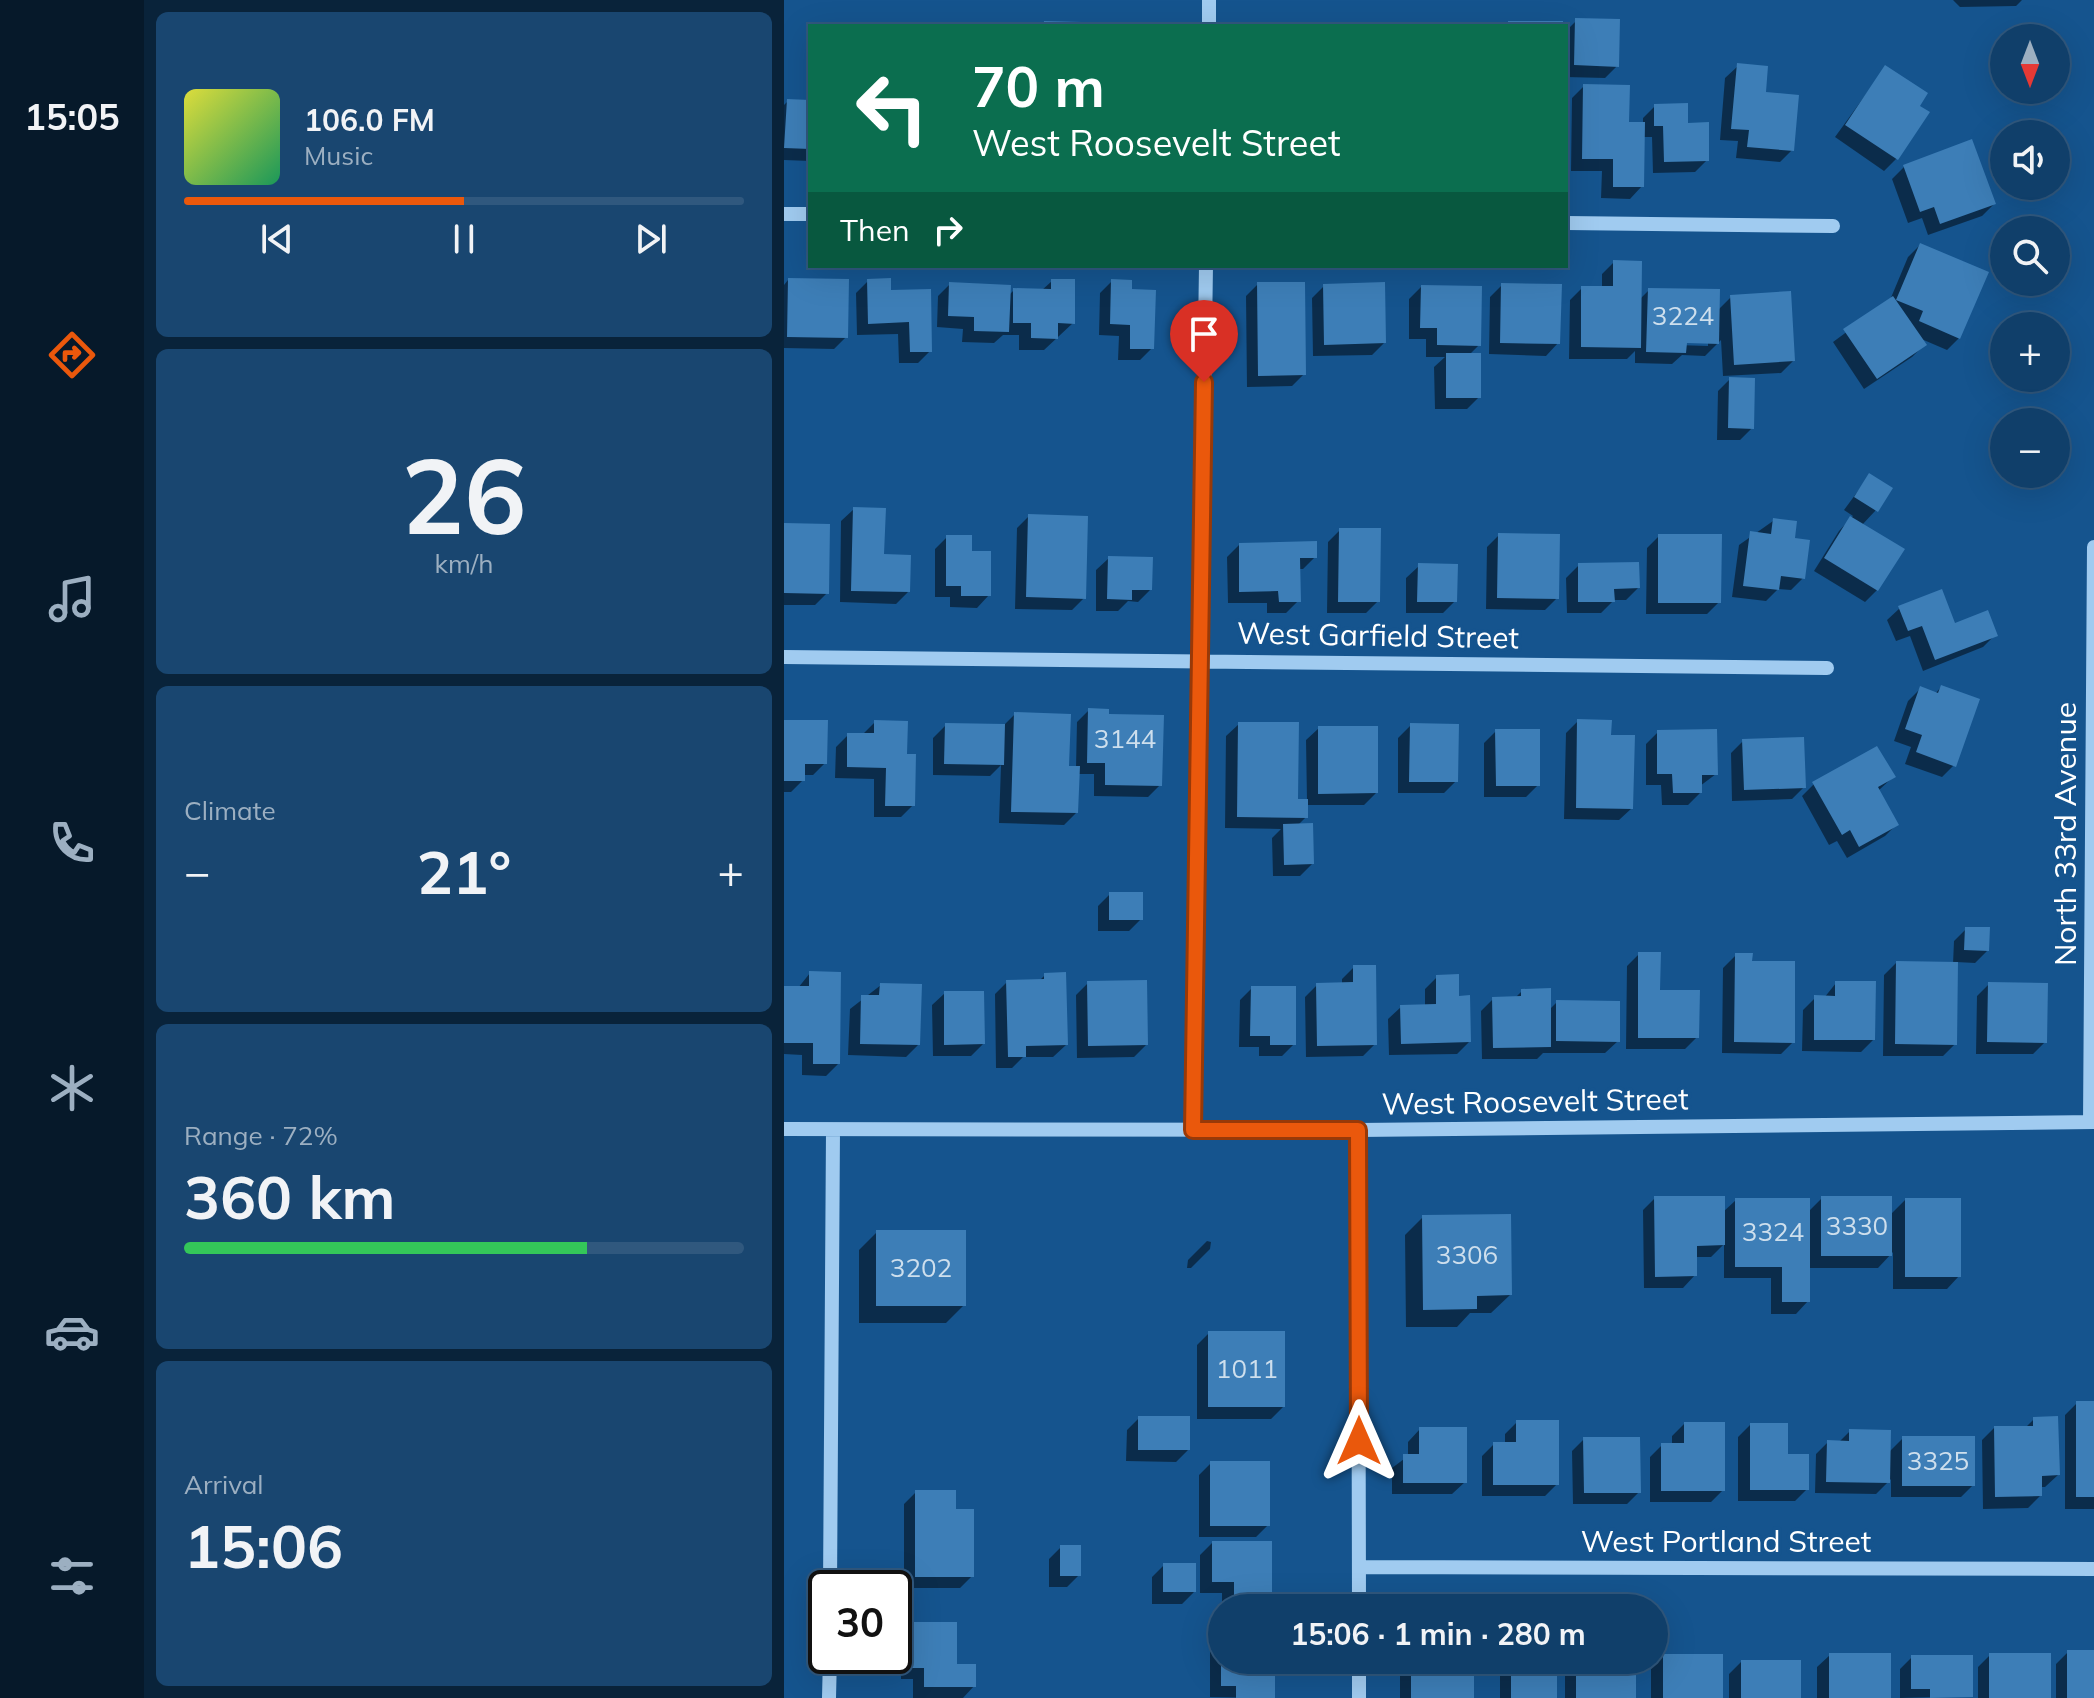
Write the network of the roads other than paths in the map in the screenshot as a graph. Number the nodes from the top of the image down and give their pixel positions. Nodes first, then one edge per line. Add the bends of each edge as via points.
1 (1209, 0) edge
2 (1209, 24) edge
3 (784, 214) edge
4 (808, 214) edge
5 (1568, 223) edge
6 (1833, 226) dead end
7 (1206, 268) edge
8 (2094, 547) edge
9 (784, 657) edge
10 (1200, 660) junction
11 (1827, 668) dead end
12 (2092, 1122) edge
13 (784, 1129) edge
14 (833, 1130) junction
15 (1193, 1130) junction
16 (1358, 1130) junction
17 (1359, 1567) junction
18 (2094, 1569) edge
19 (830, 1570) edge
20 (1359, 1594) edge
21 (830, 1674) edge
22 (1359, 1674) edge
23 (829, 1698) edge
24 (1359, 1698) edge

1 - 2 street
3 - 4 street
5 - 6 street
7 - 10 street
8 - 12 street, North 33rd Avenue
9 - 10 street, West Garfield Street
10 - 11 street, West Garfield Street
10 - 15 street
12 - 16 street, West Roosevelt Street
13 - 14 street, West Roosevelt Street
14 - 15 street, West Roosevelt Street
14 - 19 street
15 - 16 street, West Roosevelt Street
16 - 17 street
17 - 18 street, West Portland Street
17 - 20 street
21 - 23 street
22 - 24 street

